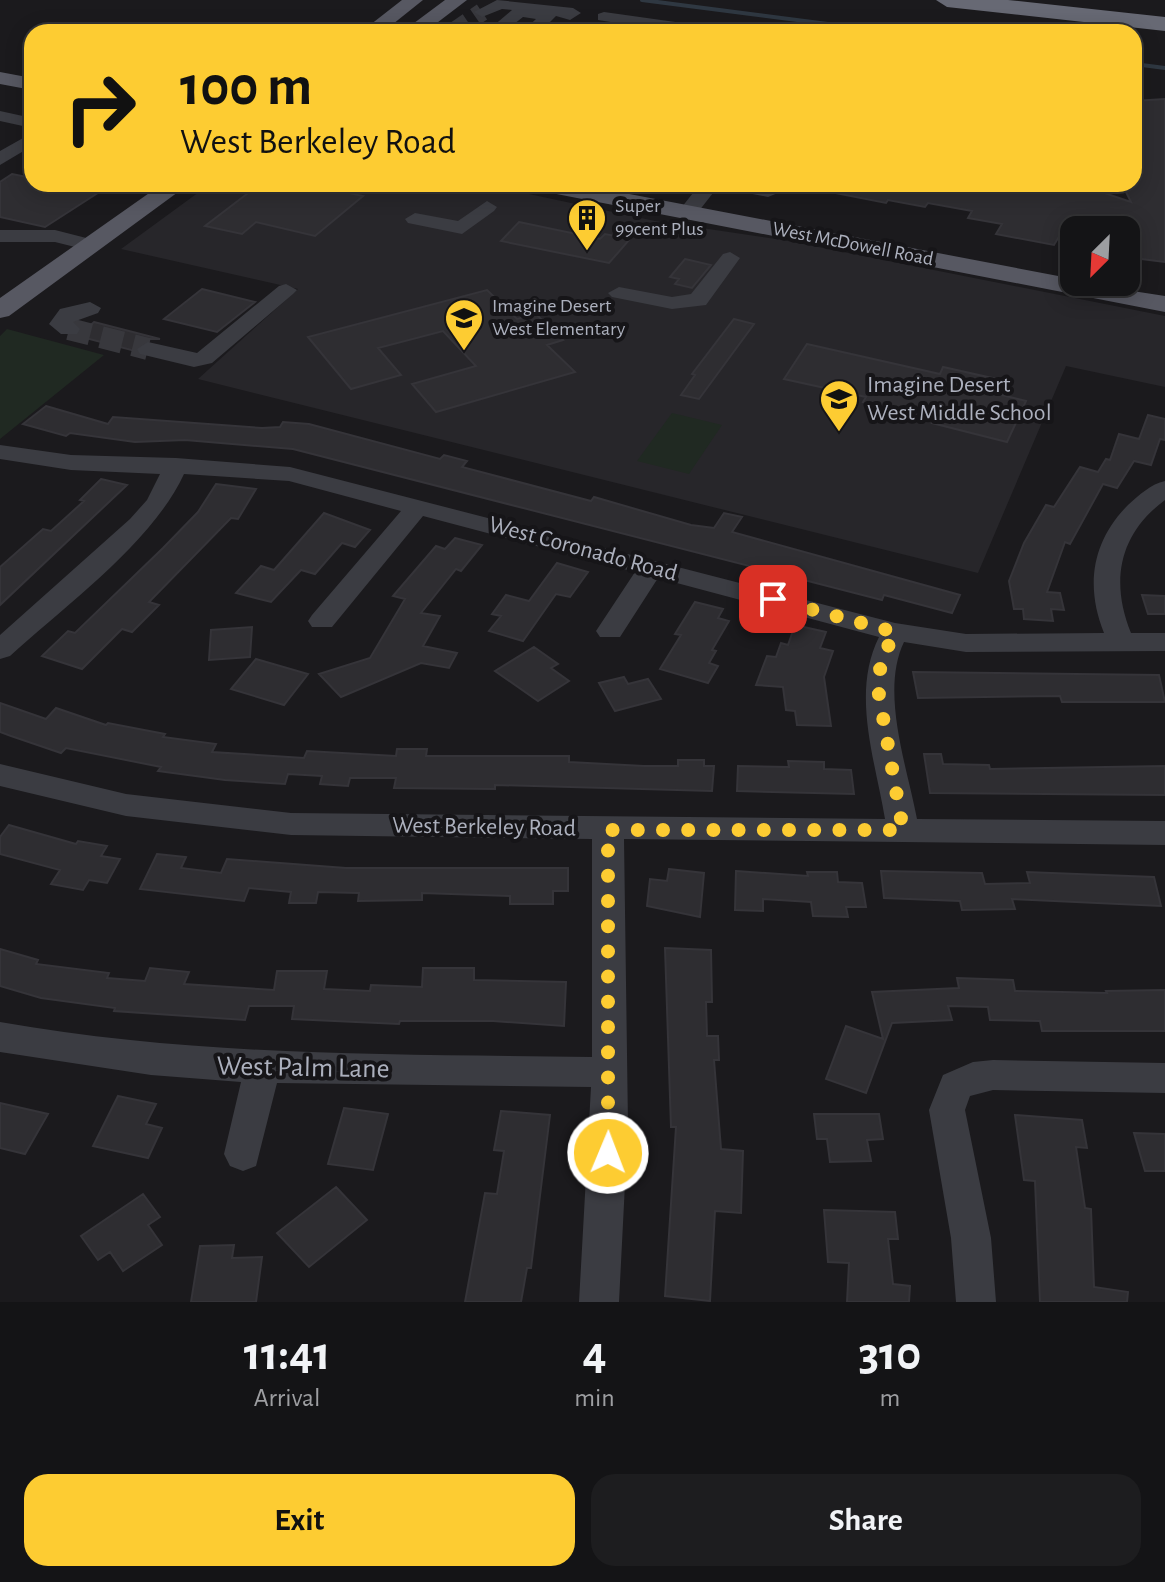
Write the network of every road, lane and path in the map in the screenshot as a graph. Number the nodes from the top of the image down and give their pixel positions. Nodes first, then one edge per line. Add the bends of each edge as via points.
1 (414, 0) edge
2 (425, 0) edge
3 (458, 0) edge
4 (947, 0) edge
5 (1084, 0) edge
6 (523, 10) junction
7 (482, 12) tunnel mouth
8 (1165, 12) edge
9 (604, 17) dead end
10 (382, 24) edge
11 (399, 24) edge
12 (424, 24) edge
13 (505, 24) tunnel mouth
14 (551, 24) edge
15 (558, 24) edge
16 (639, 24) edge
17 (1165, 24) edge
18 (0, 78) edge
19 (24, 82) edge
20 (0, 116) edge
21 (24, 121) edge
22 (24, 143) edge
23 (0, 159) edge
24 (166, 192) edge
25 (583, 192) edge
26 (704, 192) edge
27 (487, 207) dead end
28 (688, 212) junction
29 (415, 219) dead end
30 (0, 236) edge
31 (91, 245) junction
32 (730, 258) dead end
33 (286, 290) dead end
34 (619, 293) dead end
35 (1165, 304) edge
36 (90, 308) dead end
37 (0, 310) edge
38 (69, 329) dead end
39 (148, 349) tunnel mouth
40 (0, 452) edge
41 (176, 465) junction
42 (1165, 488) edge
43 (418, 506) junction
44 (652, 567) junction
45 (322, 621) dead end
46 (610, 631) dead end
47 (895, 632) junction
48 (1121, 642) junction
49 (1165, 642) edge
50 (0, 650) edge
51 (0, 775) edge
52 (608, 830) junction
53 (903, 830) junction
54 (1165, 833) edge
55 (0, 1037) edge
56 (262, 1070) junction
57 (609, 1072) junction
58 (1165, 1078) edge
59 (243, 1154) dead end
60 (599, 1302) edge
61 (976, 1302) edge

1 - 10 main road
2 - 11 main road
3 - 12 main road
4 - 17 highway
5 - 8 highway
6 - 7 street via 500,4
6 - 13 street
6 - 14 street via 549,17
6 - 15 street via 573,13
9 - 16 street
18 - 19 main road
20 - 21 street
22 - 23 street
24 - 31 main road
25 - 28 main road, West McDowell Road
26 - 28 street
27 - 29 street via 462,228
28 - 35 main road, West McDowell Road
30 - 31 street via 55,236
31 - 37 main road
32 - 34 street via 698,300 672,303
33 - 39 street via 204,358
36 - 38 street via 68,314 60,324
40 - 41 street, West Coronado Road via 56,461
41 - 43 street, West Coronado Road via 290,474
41 - 50 street via 158,503 139,524
42 - 48 street via 1135,511 1110,546 1106,596
43 - 44 street, West Coronado Road
43 - 45 street
44 - 46 street
44 - 47 street, West Coronado Road
47 - 48 street, West Coronado Road via 966,643
47 - 53 street via 881,661 878,689
48 - 49 street, West Coronado Road
51 - 52 street, West Berkeley Road via 126,805 291,824
52 - 53 street, West Berkeley Road
52 - 57 street
53 - 54 street, West Berkeley Road
55 - 56 street, West Palm Lane via 104,1057
56 - 57 street, West Palm Lane
56 - 59 street
57 - 60 street via 606,1234
58 - 61 street via 993,1075 956,1086 947,1110 971,1238

